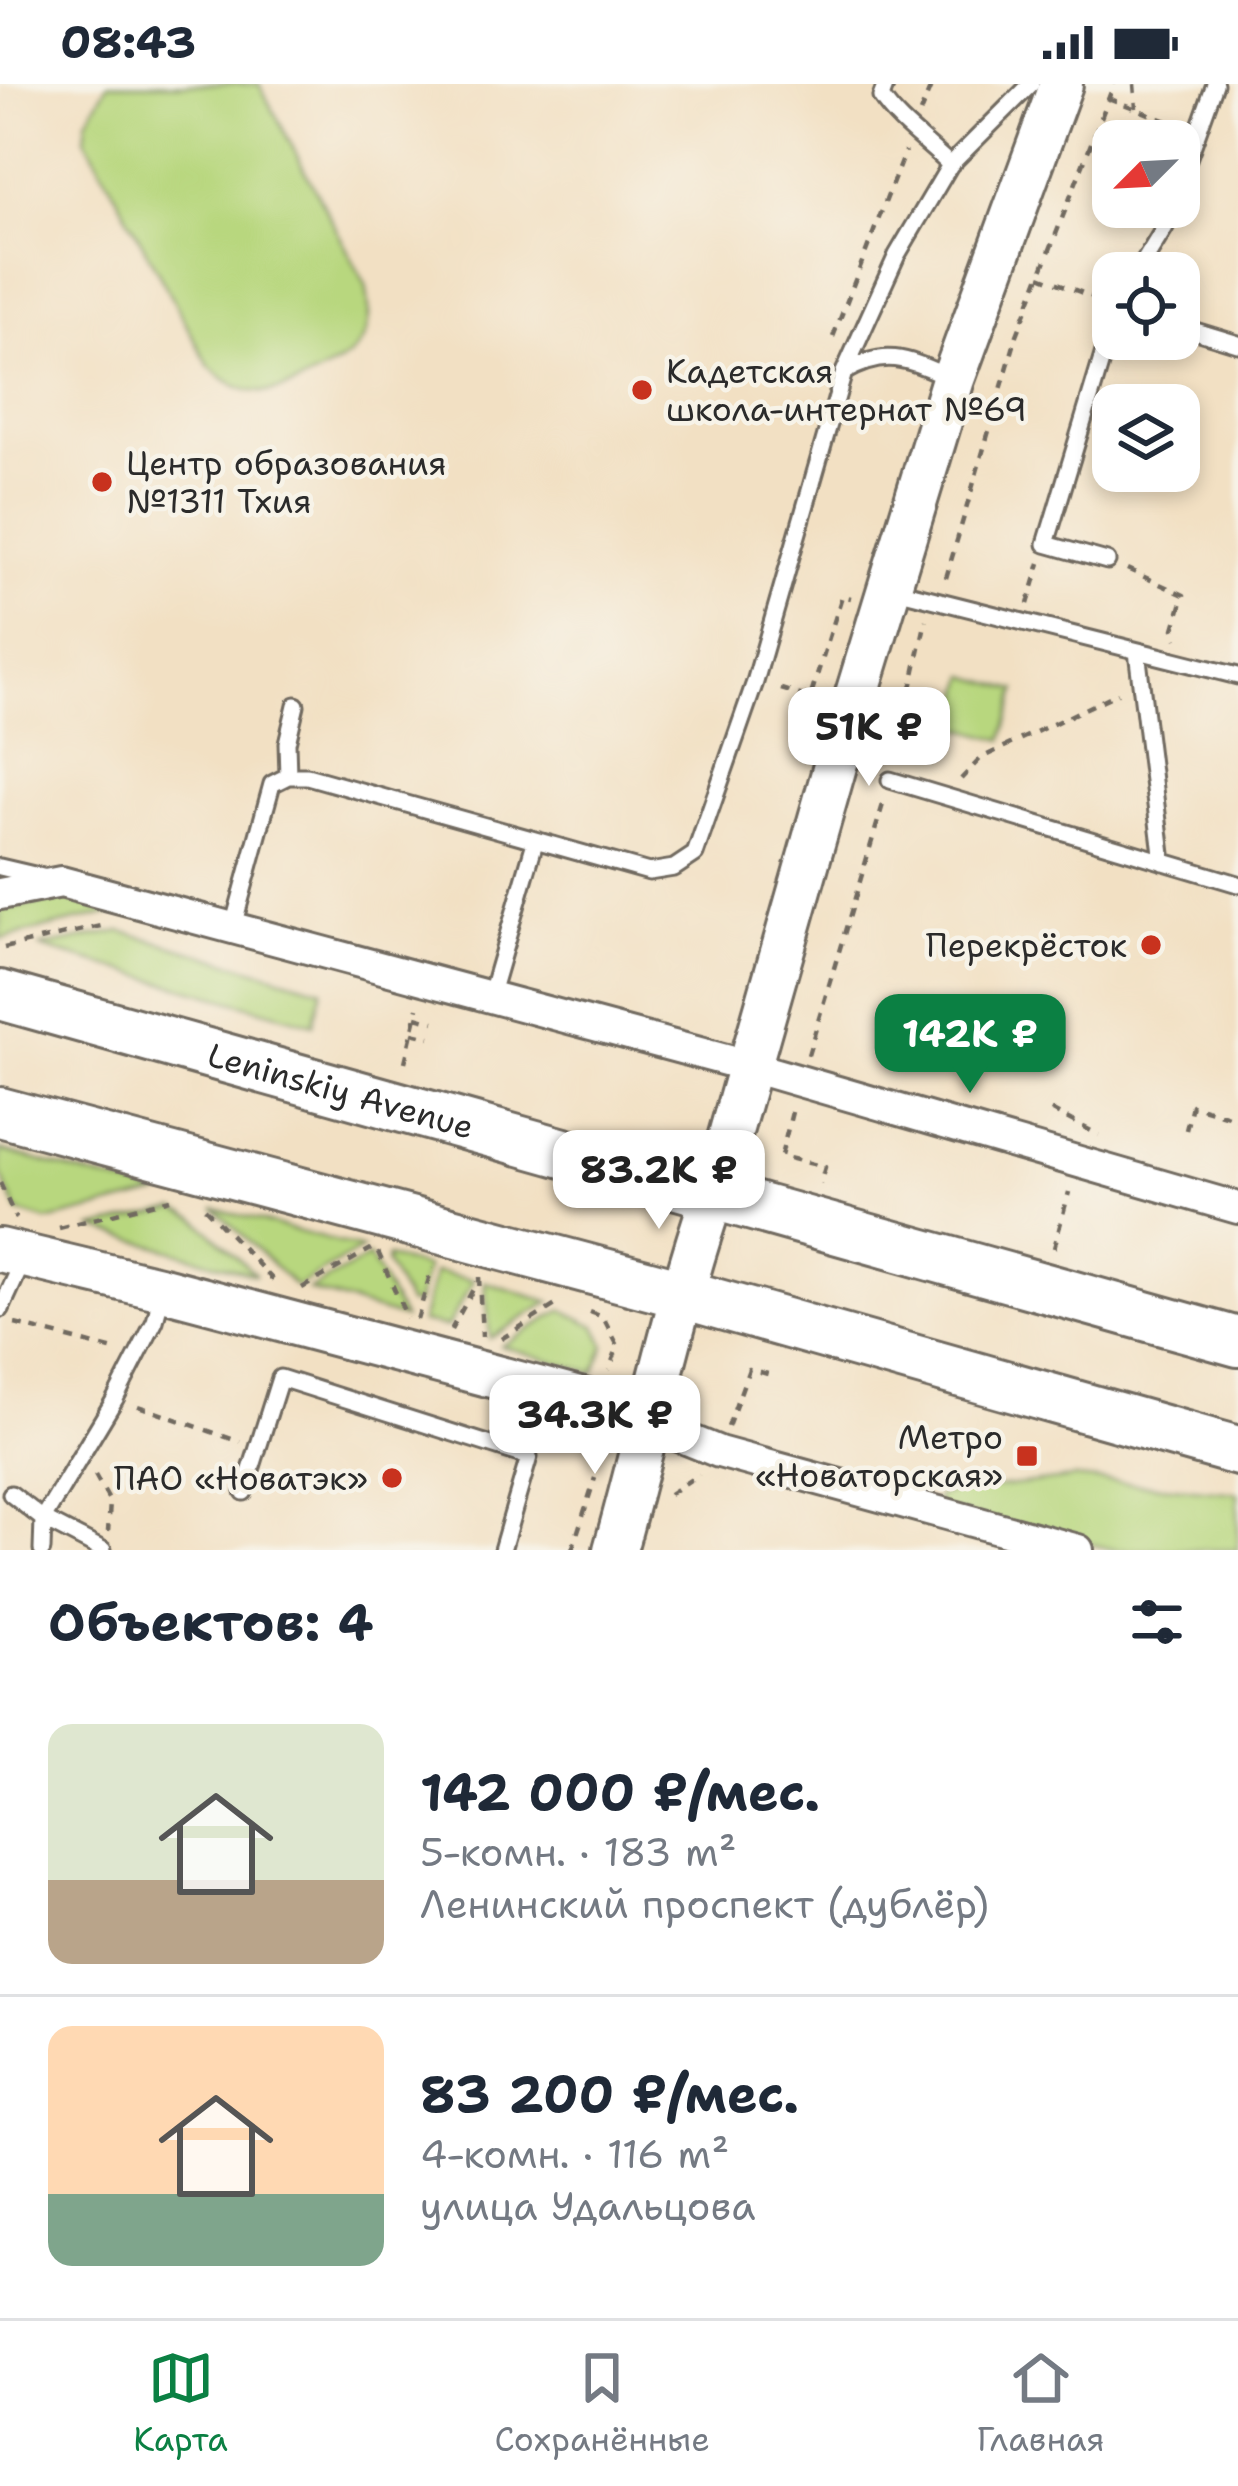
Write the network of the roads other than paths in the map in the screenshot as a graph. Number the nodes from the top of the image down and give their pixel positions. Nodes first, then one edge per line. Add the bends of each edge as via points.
1 (886, 84) edge
2 (1031, 84) edge
3 (1061, 84) edge
4 (1215, 84) edge
5 (1200, 123) edge
6 (950, 165) junction
7 (1200, 332) edge
8 (1238, 344) edge
9 (1102, 360) edge
10 (844, 372) junction
11 (953, 379) junction
12 (1107, 561) road end
13 (889, 588) junction
14 (1137, 651) junction
15 (1238, 676) edge
16 (296, 705) dead end
17 (287, 776) junction
18 (890, 780) road end
19 (535, 842) junction
20 (1163, 862) junction
21 (0, 867) edge
22 (61, 882) junction
23 (1238, 884) edge
24 (0, 894) edge
25 (232, 930) junction
26 (0, 995) edge
27 (490, 997) junction
28 (748, 1066) junction
29 (0, 1112) edge
30 (713, 1195) junction
31 (1238, 1208) edge
32 (24, 1239) edge
33 (164, 1289) junction
34 (680, 1293) junction
35 (1, 1309) edge
36 (1238, 1342) edge
37 (650, 1424) junction
38 (1238, 1451) edge
39 (244, 1492) dead end
40 (10, 1494) dead end
41 (43, 1519) junction
42 (42, 1550) edge
43 (102, 1550) edge
44 (502, 1550) edge
45 (615, 1550) edge
46 (1078, 1550) edge

1 - 6 lane via 881,97 896,119
2 - 6 lane
3 - 11 street
4 - 5 lane
6 - 10 lane via 897,255
7 - 8 lane
9 - 12 lane via 1046,544
10 - 11 lane via 883,356
10 - 19 lane via 755,682 695,854 649,872
11 - 13 street
13 - 14 lane
13 - 28 street
14 - 15 lane
14 - 20 lane
16 - 17 lane
17 - 19 lane
17 - 25 lane via 272,784
18 - 20 lane
19 - 27 lane
20 - 23 lane
21 - 22 lane
22 - 24 street
22 - 25 street
25 - 27 street
26 - 30 main road, Leninskiy Avenue
27 - 28 street
28 - 30 street
28 - 31 street
29 - 34 main road
30 - 34 street
30 - 36 main road, Leninskiy Avenue
32 - 33 street
32 - 35 lane via 15,1286
33 - 37 street
33 - 41 lane via 115,1399
34 - 37 street
34 - 38 main road
37 - 45 street
37 - 46 street via 718,1452
39 - 44 lane via 280,1378 529,1457
40 - 41 lane
41 - 42 lane
41 - 43 lane

